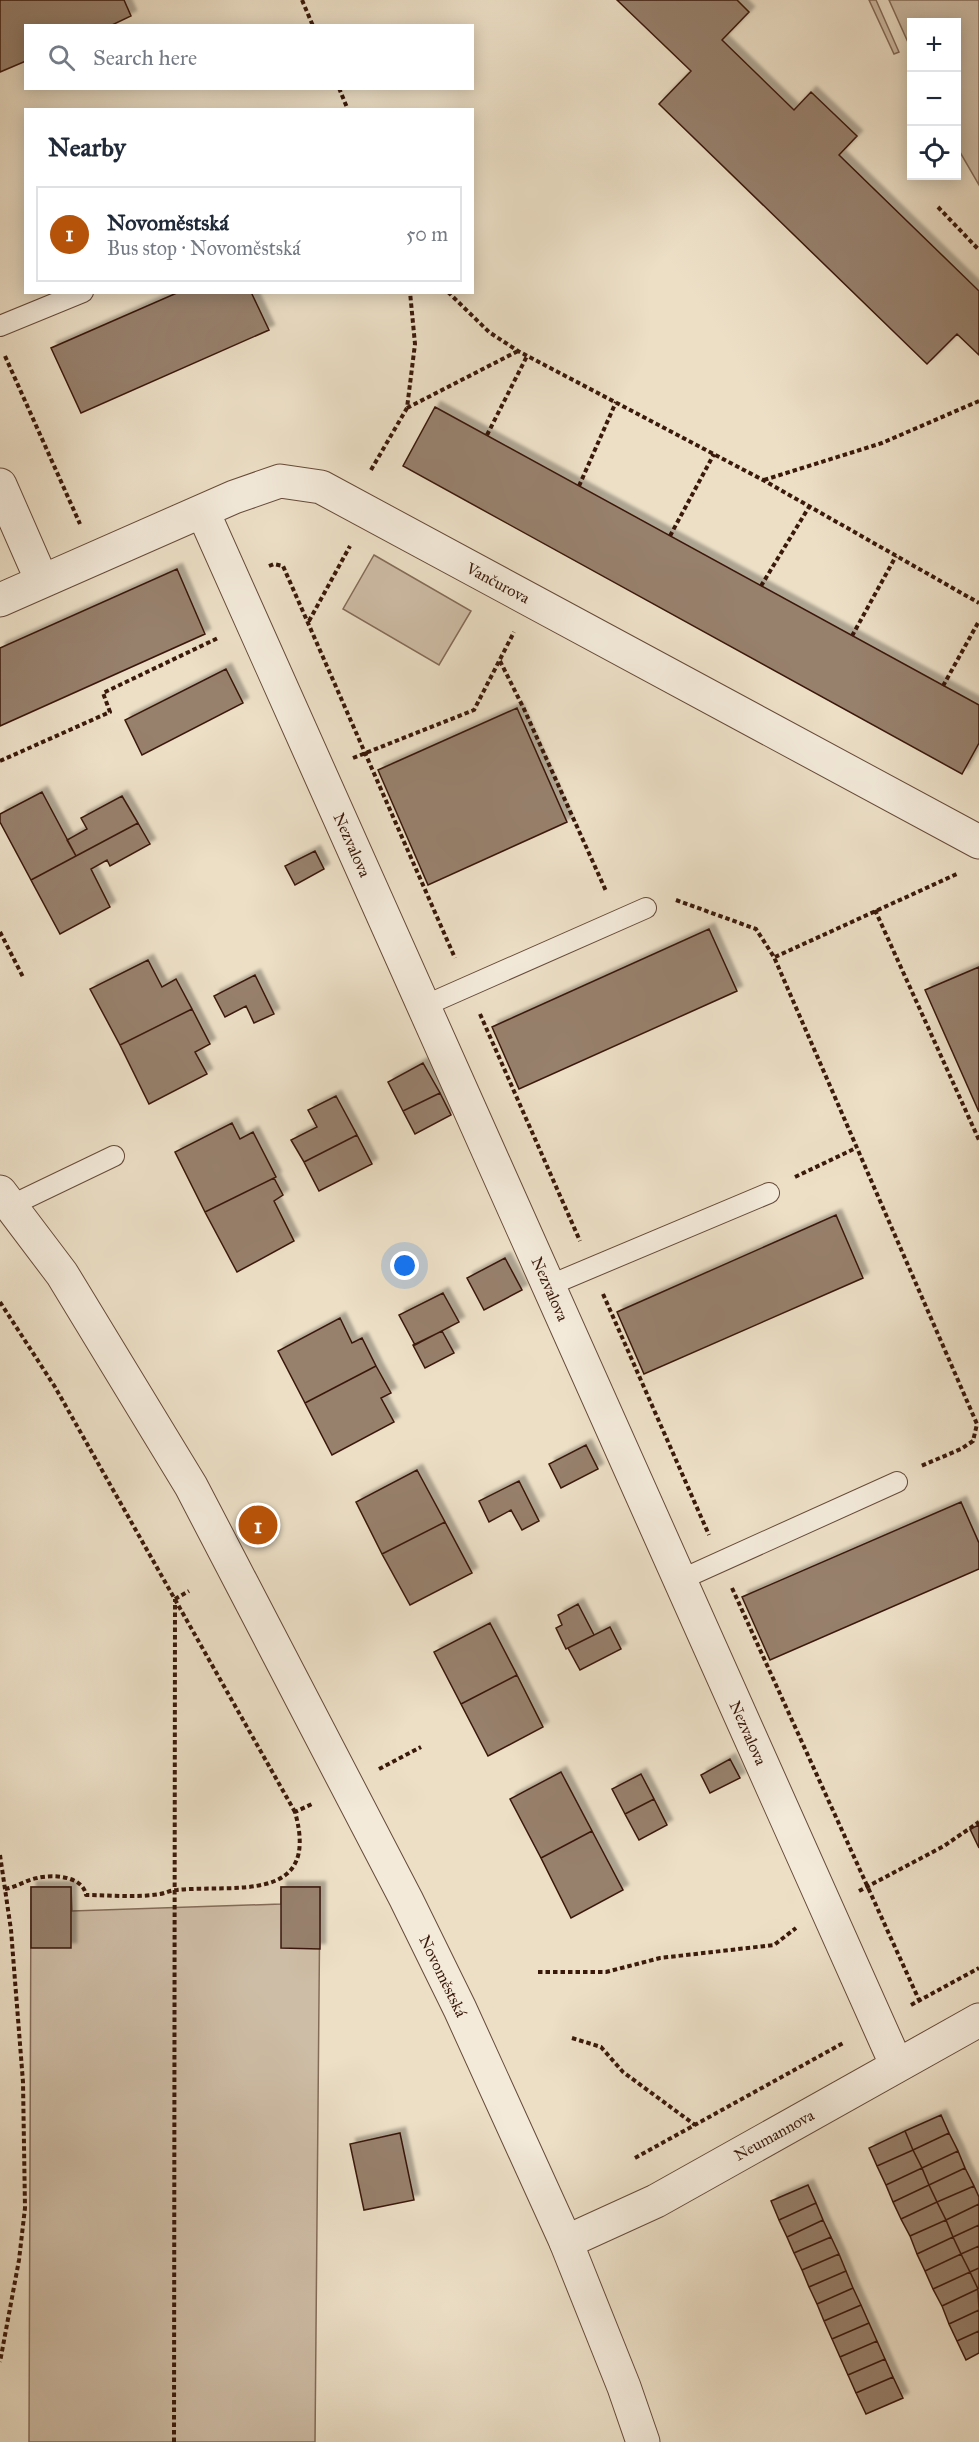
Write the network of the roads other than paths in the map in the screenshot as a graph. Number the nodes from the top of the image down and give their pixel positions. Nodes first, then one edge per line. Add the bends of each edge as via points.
1 (78, 294) edge
2 (0, 326) edge
3 (0, 485) edge
4 (203, 512) junction
5 (42, 581) junction
6 (0, 600) edge
7 (972, 856) edge
8 (646, 908) road end
9 (424, 1006) junction
10 (114, 1156) dead end
11 (769, 1193) road end
12 (4, 1201) edge
13 (548, 1286) junction
14 (897, 1482) road end
15 (680, 1580) junction
16 (979, 2020) edge
17 (897, 2066) junction
18 (566, 2242) junction
19 (643, 2442) edge

1 - 2 lane
3 - 5 street
4 - 5 street, Vančurova
4 - 7 street, Vančurova via 280,482 321,487
4 - 9 street, Nezvalova
5 - 6 street, Vančurova
8 - 9 lane
9 - 13 street, Nezvalova
10 - 12 lane
11 - 13 lane
12 - 18 street, Novoměstská via 62,1274 191,1486 406,1899
13 - 15 street, Nezvalova
14 - 15 lane
15 - 17 street, Nezvalova
16 - 17 street, Neumannova
17 - 18 street, Neumannova via 656,2201
18 - 19 street, Novoměstská

